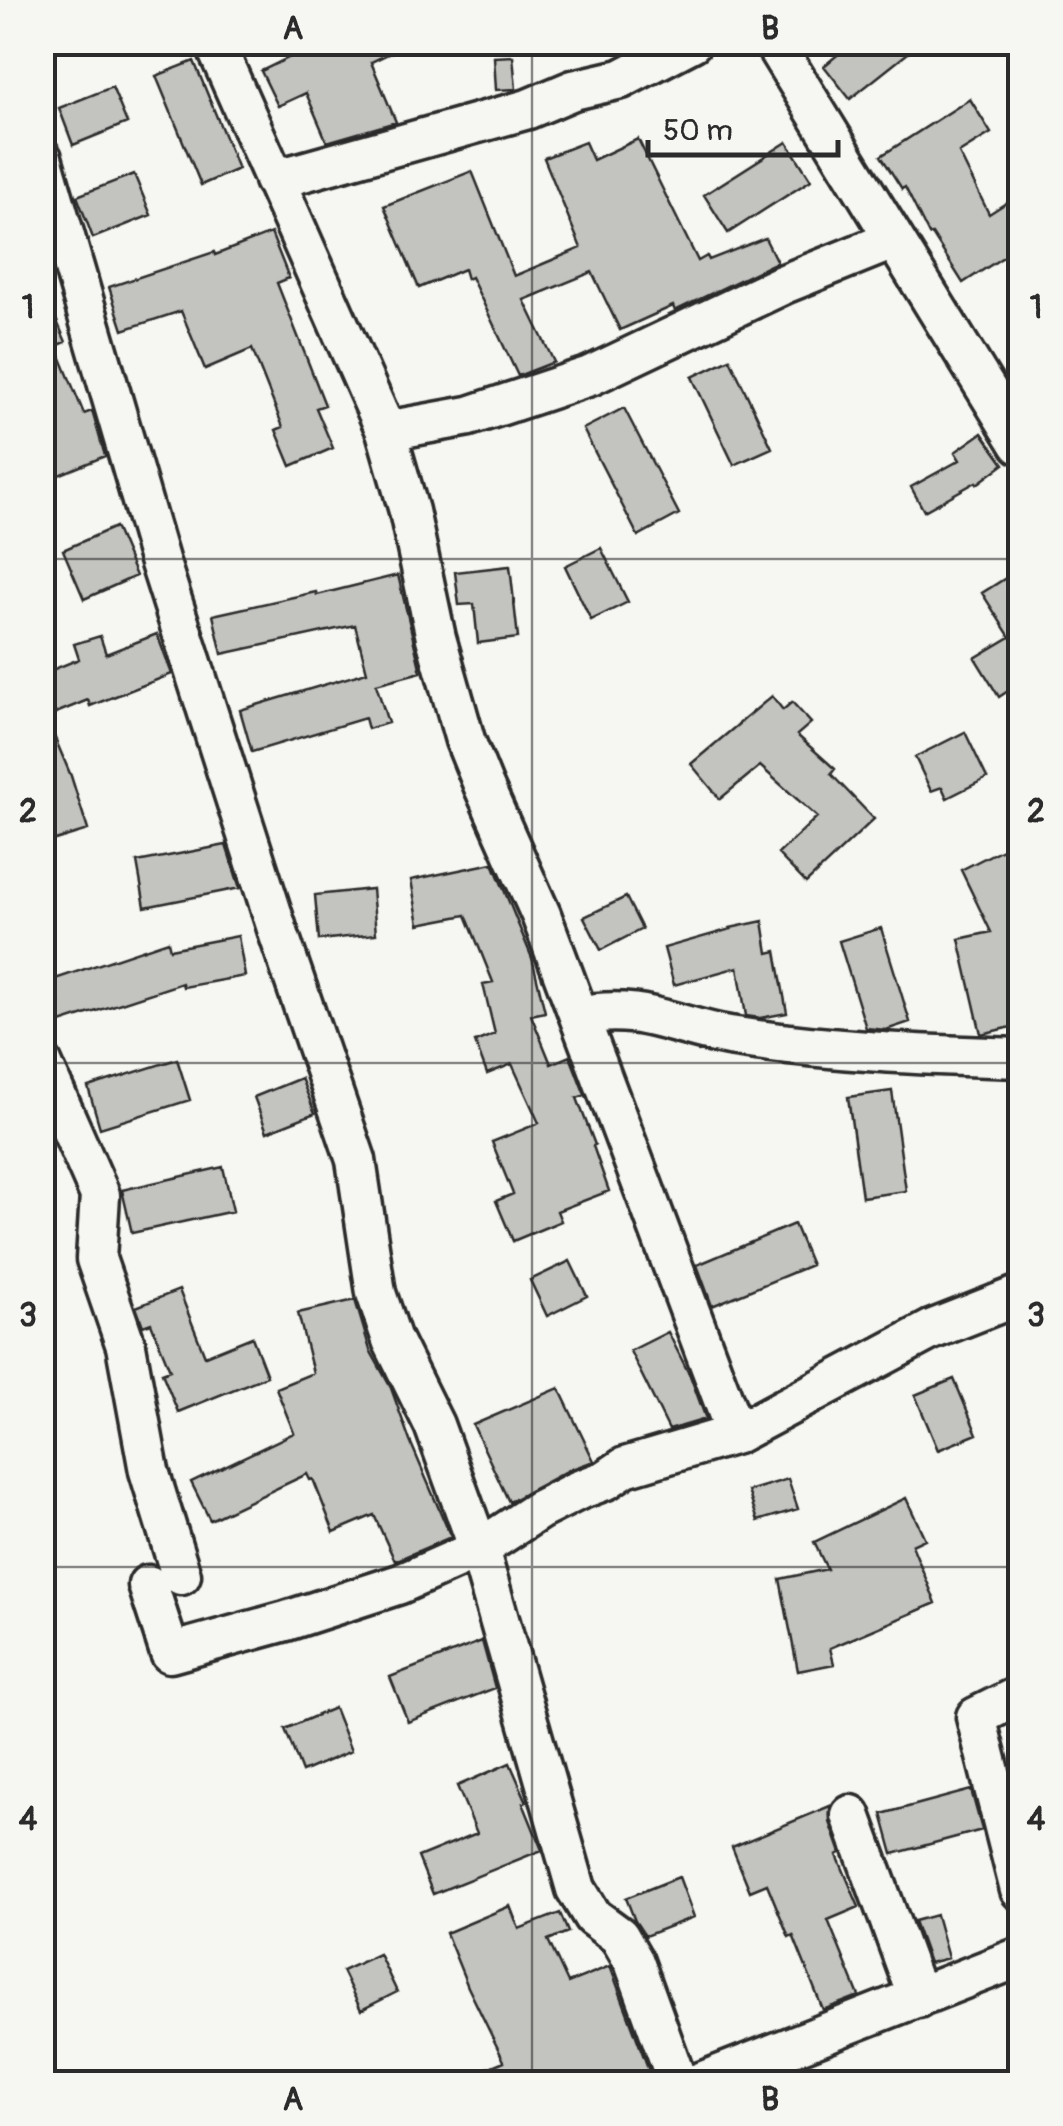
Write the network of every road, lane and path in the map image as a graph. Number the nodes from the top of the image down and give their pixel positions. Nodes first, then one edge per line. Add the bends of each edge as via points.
1 (214, 42) edge
2 (692, 42) edge
3 (773, 42) edge
4 (42, 158) edge
5 (274, 180) junction
6 (893, 240) junction
7 (59, 271) edge
8 (386, 431) junction
9 (1020, 444) edge
10 (579, 1016) junction
11 (1020, 1058) edge
12 (42, 1063) edge
13 (1020, 1295) edge
14 (736, 1434) junction
15 (479, 1549) junction
16 (1020, 1695) edge
17 (852, 1815) dead end
18 (1020, 1890) edge
19 (1020, 1957) edge
20 (918, 1998) junction
21 (678, 2084) edge
22 (696, 2084) edge

1 - 5 street
2 - 5 street via 620,79
3 - 6 street
4 - 7 street
5 - 8 street
6 - 8 street via 590,376 470,416
6 - 9 street
7 - 15 street via 356,1160 376,1292
8 - 10 street via 465,740
10 - 11 street via 624,1012 746,1038
10 - 14 street
12 - 15 street via 100,1195 96,1259 126,1346 150,1471 170,1652 400,1584
13 - 14 street via 932,1330
14 - 15 street via 625,1467 538,1510
15 - 21 street via 576,1890 634,1962
16 - 18 street via 976,1717
17 - 20 street
19 - 20 street
20 - 22 street

